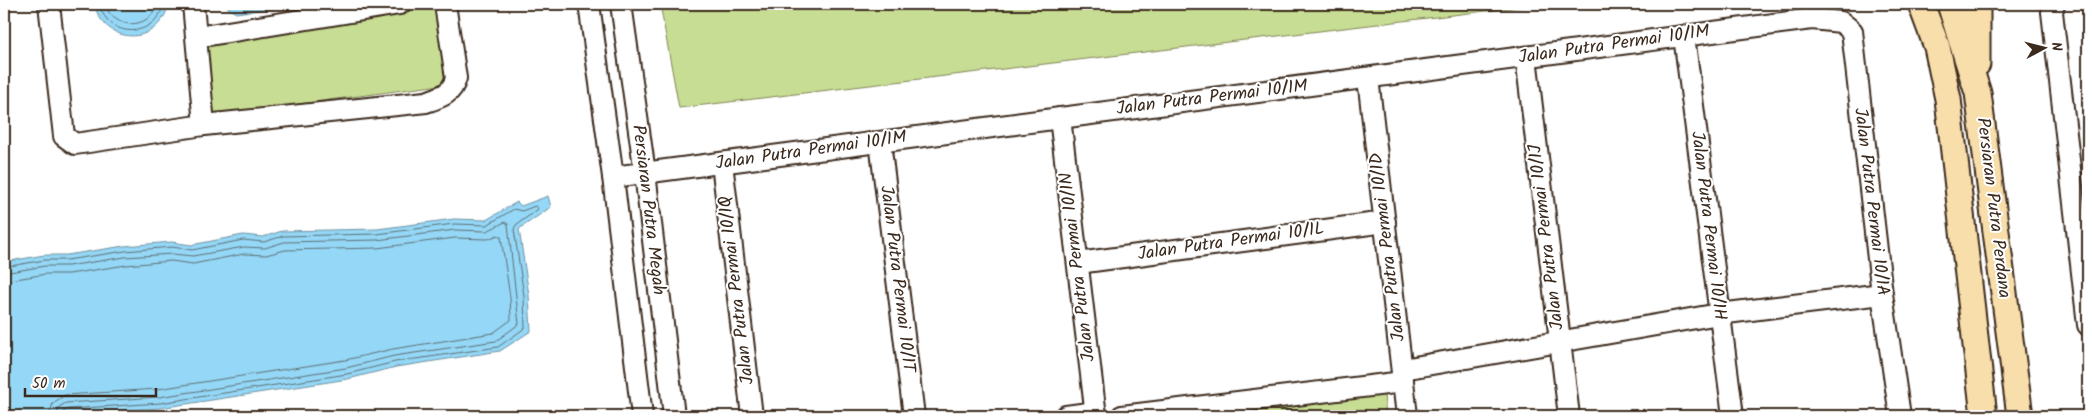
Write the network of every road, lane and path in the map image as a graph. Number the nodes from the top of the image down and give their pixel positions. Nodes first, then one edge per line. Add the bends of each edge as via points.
1 (49, 4) edge
2 (193, 4) edge
3 (400, 4) edge
4 (445, 4) edge
5 (589, 4) edge
6 (621, 4) edge
7 (1922, 4) edge
8 (1950, 4) edge
9 (1977, 4) edge
10 (2054, 4) edge
11 (1812, 19) joint
12 (1684, 36) junction
13 (197, 37) junction
14 (1526, 57) junction
15 (1368, 78) junction
16 (1978, 94) junction
17 (1060, 118) junction
18 (204, 125) junction
19 (880, 142) junction
20 (722, 163) junction
21 (645, 173) junction
22 (613, 177) junction
23 (1385, 222) junction
24 (2084, 260) edge
25 (1078, 263) junction
26 (1882, 294) junction
27 (1719, 314) junction
28 (2088, 325) edge
29 (1559, 342) junction
30 (1403, 375) junction
31 (1096, 414) edge
32 (642, 416) edge
33 (674, 416) edge
34 (752, 416) edge
35 (914, 416) edge
36 (1066, 416) edge
37 (1122, 416) edge
38 (1407, 416) edge
39 (1569, 416) edge
40 (1733, 416) edge
41 (1900, 416) edge
42 (1984, 416) edge
43 (2020, 416) edge

1 - 18 street via 64,136 69,142 75,144
2 - 13 street
3 - 13 street
4 - 18 street via 456,78 454,88 444,96 426,102
5 - 22 street, Persiaran Putra Megah
6 - 21 street, Persiaran Putra Megah
7 - 42 main road, Persiaran Putra Perdana via 1937,47 1948,99
8 - 16 main road, Persiaran Putra Perdana
9 - 16 main road
10 - 24 street via 2052,12
11 - 12 street, Jalan Putra Permai 10/1M
11 - 26 street, Jalan Putra Permai 10/1A via 1841,22 1852,31
12 - 14 street, Jalan Putra Permai 10/1M
12 - 27 street, Jalan Putra Permai 10/1H
13 - 18 street
14 - 15 street, Jalan Putra Permai 10/1M
14 - 29 street, Jalan Putra Permai 10/1J
15 - 17 street, Jalan Putra Permai 10/1M
15 - 23 street, Jalan Putra Permai 10/1D
16 - 43 main road, Persiaran Putra Perdana
17 - 19 street, Jalan Putra Permai 10/1M
17 - 25 street, Jalan Putra Permai 10/1N
19 - 20 street, Jalan Putra Permai 10/1M
19 - 35 street, Jalan Putra Permai 10/1T
20 - 21 street, Jalan Putra Permai 10/1M
20 - 34 street, Jalan Putra Permai 10/1Q
21 - 22 street, Jalan Putra Permai 10/1M
21 - 33 street, Persiaran Putra Megah
22 - 32 street, Persiaran Putra Megah
23 - 25 street, Jalan Putra Permai 10/1L
23 - 30 street, Jalan Putra Permai 10/1D
24 - 28 street
25 - 31 street, Jalan Putra Permai 10/1N
26 - 27 street
26 - 41 street, Jalan Putra Permai 10/1A
27 - 29 street
27 - 40 street, Jalan Putra Permai 10/1H
29 - 30 street
29 - 39 street, Jalan Putra Permai 10/1J
30 - 37 street
30 - 38 street, Jalan Putra Permai 10/1D
31 - 36 street

